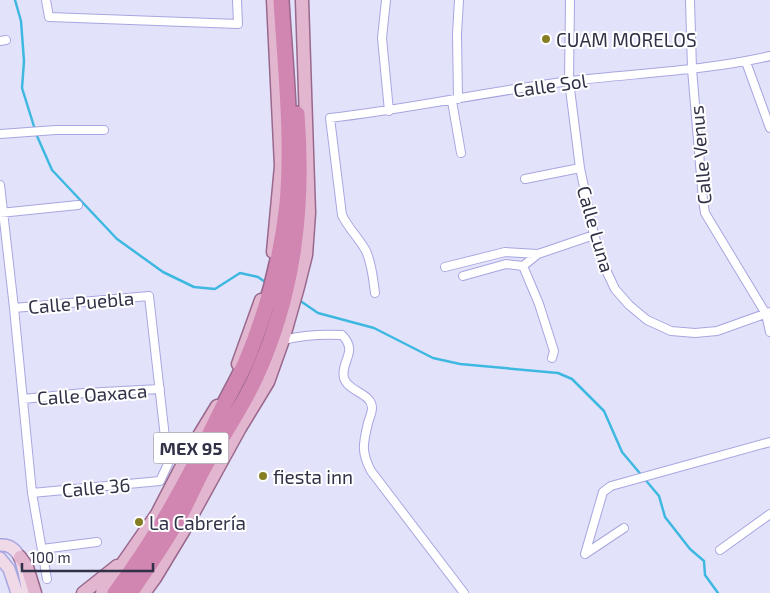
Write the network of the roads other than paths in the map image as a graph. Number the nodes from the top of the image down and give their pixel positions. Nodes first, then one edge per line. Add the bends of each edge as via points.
1 (46, 0) edge
2 (237, 0) edge
3 (273, 0) edge
4 (281, 0) edge
5 (289, 0) edge
6 (302, 0) edge
7 (386, 0) edge
8 (460, 0) edge
9 (570, 0) edge
10 (690, 0) edge
11 (770, 56) edge
12 (746, 62) junction
13 (692, 69) junction
14 (569, 81) junction
15 (455, 100) junction
16 (388, 111) junction
17 (770, 128) edge
18 (104, 130) dead end
19 (0, 134) edge
20 (461, 153) dead end
21 (580, 168) junction
22 (525, 179) dead end
23 (0, 185) edge
24 (78, 206) dead end
25 (2, 212) edge
26 (594, 235) junction
27 (538, 254) junction
28 (523, 266) junction
29 (445, 267) dead end
30 (463, 276) dead end
31 (282, 282) junction
32 (374, 293) dead end
33 (266, 295) junction
34 (14, 308) junction
35 (286, 312) junction
36 (768, 313) edge
37 (770, 332) edge
38 (283, 340) junction
39 (552, 358) dead end
40 (160, 389) junction
41 (23, 399) junction
42 (770, 442) edge
43 (32, 493) junction
44 (770, 514) edge
45 (624, 528) dead end
46 (97, 542) dead end
47 (0, 545) edge
48 (42, 549) junction
49 (720, 550) dead end
50 (20, 557) junction
51 (0, 558) edge
52 (126, 560) junction
53 (19, 578) junction
54 (47, 579) dead end
55 (17, 593) edge
56 (28, 593) edge
57 (35, 593) edge
58 (83, 593) edge
59 (102, 593) edge
60 (115, 593) edge
61 (130, 593) edge
62 (144, 593) edge
63 (464, 593) edge

1 - 2 street via 49,17 238,24
3 - 31 main road, MEX 95 via 281,166 274,240
4 - 31 highway, MEX 95 via 288,122
5 - 31 highway, MEX 95 via 300,177 293,255
6 - 31 main road, MEX 95 via 309,213 306,255
7 - 16 street via 382,38
8 - 15 street
9 - 14 street, Calle Luna
10 - 13 street, Calle Venus
11 - 12 street, Calle Sol
12 - 13 street, Calle Sol
12 - 17 street
13 - 14 street, Calle Sol
13 - 36 street, Calle Venus via 706,213
14 - 15 street, Calle Sol
14 - 21 street, Calle Luna
15 - 16 street, Calle Sol
15 - 20 street
16 - 32 street, Calle Sol via 330,118 342,215 365,250 372,268
18 - 19 street
21 - 22 street
21 - 26 street, Calle Luna
23 - 25 street
24 - 25 street
25 - 34 street
26 - 27 street
26 - 36 street, Calle Luna via 615,289 647,320 672,331 695,333 717,331
27 - 28 street
27 - 29 street via 505,252
28 - 30 street via 506,264
28 - 39 street via 554,351
31 - 33 highway, MEX 95
31 - 35 highway, MEX 95
33 - 52 main road, MEX 95 via 216,407 157,514
33 - 60 highway, MEX 95 via 244,364 198,460 164,521
34 - 40 street, Calle Puebla via 149,296
34 - 41 street
35 - 38 main road, MEX 95
35 - 61 highway, MEX 95 via 256,377 174,526
36 - 37 street, Calle Venus
38 - 62 main road, MEX 95 via 268,382
38 - 63 street via 316,334 342,335 348,341 350,349 343,375 345,381 347,386 368,399 372,408 363,446 365,460
40 - 41 street, Calle Oaxaca
40 - 43 street, Calle 36 via 168,464 160,481
41 - 43 street
42 - 45 street via 611,486 603,492 585,554
43 - 48 street
44 - 49 street
46 - 48 street
47 - 50 street via 8,546
48 - 54 street
50 - 53 street
50 - 57 main road via 27,567
51 - 53 street
52 - 58 main road
52 - 59 main road, MEX 95
53 - 55 street
53 - 56 street

